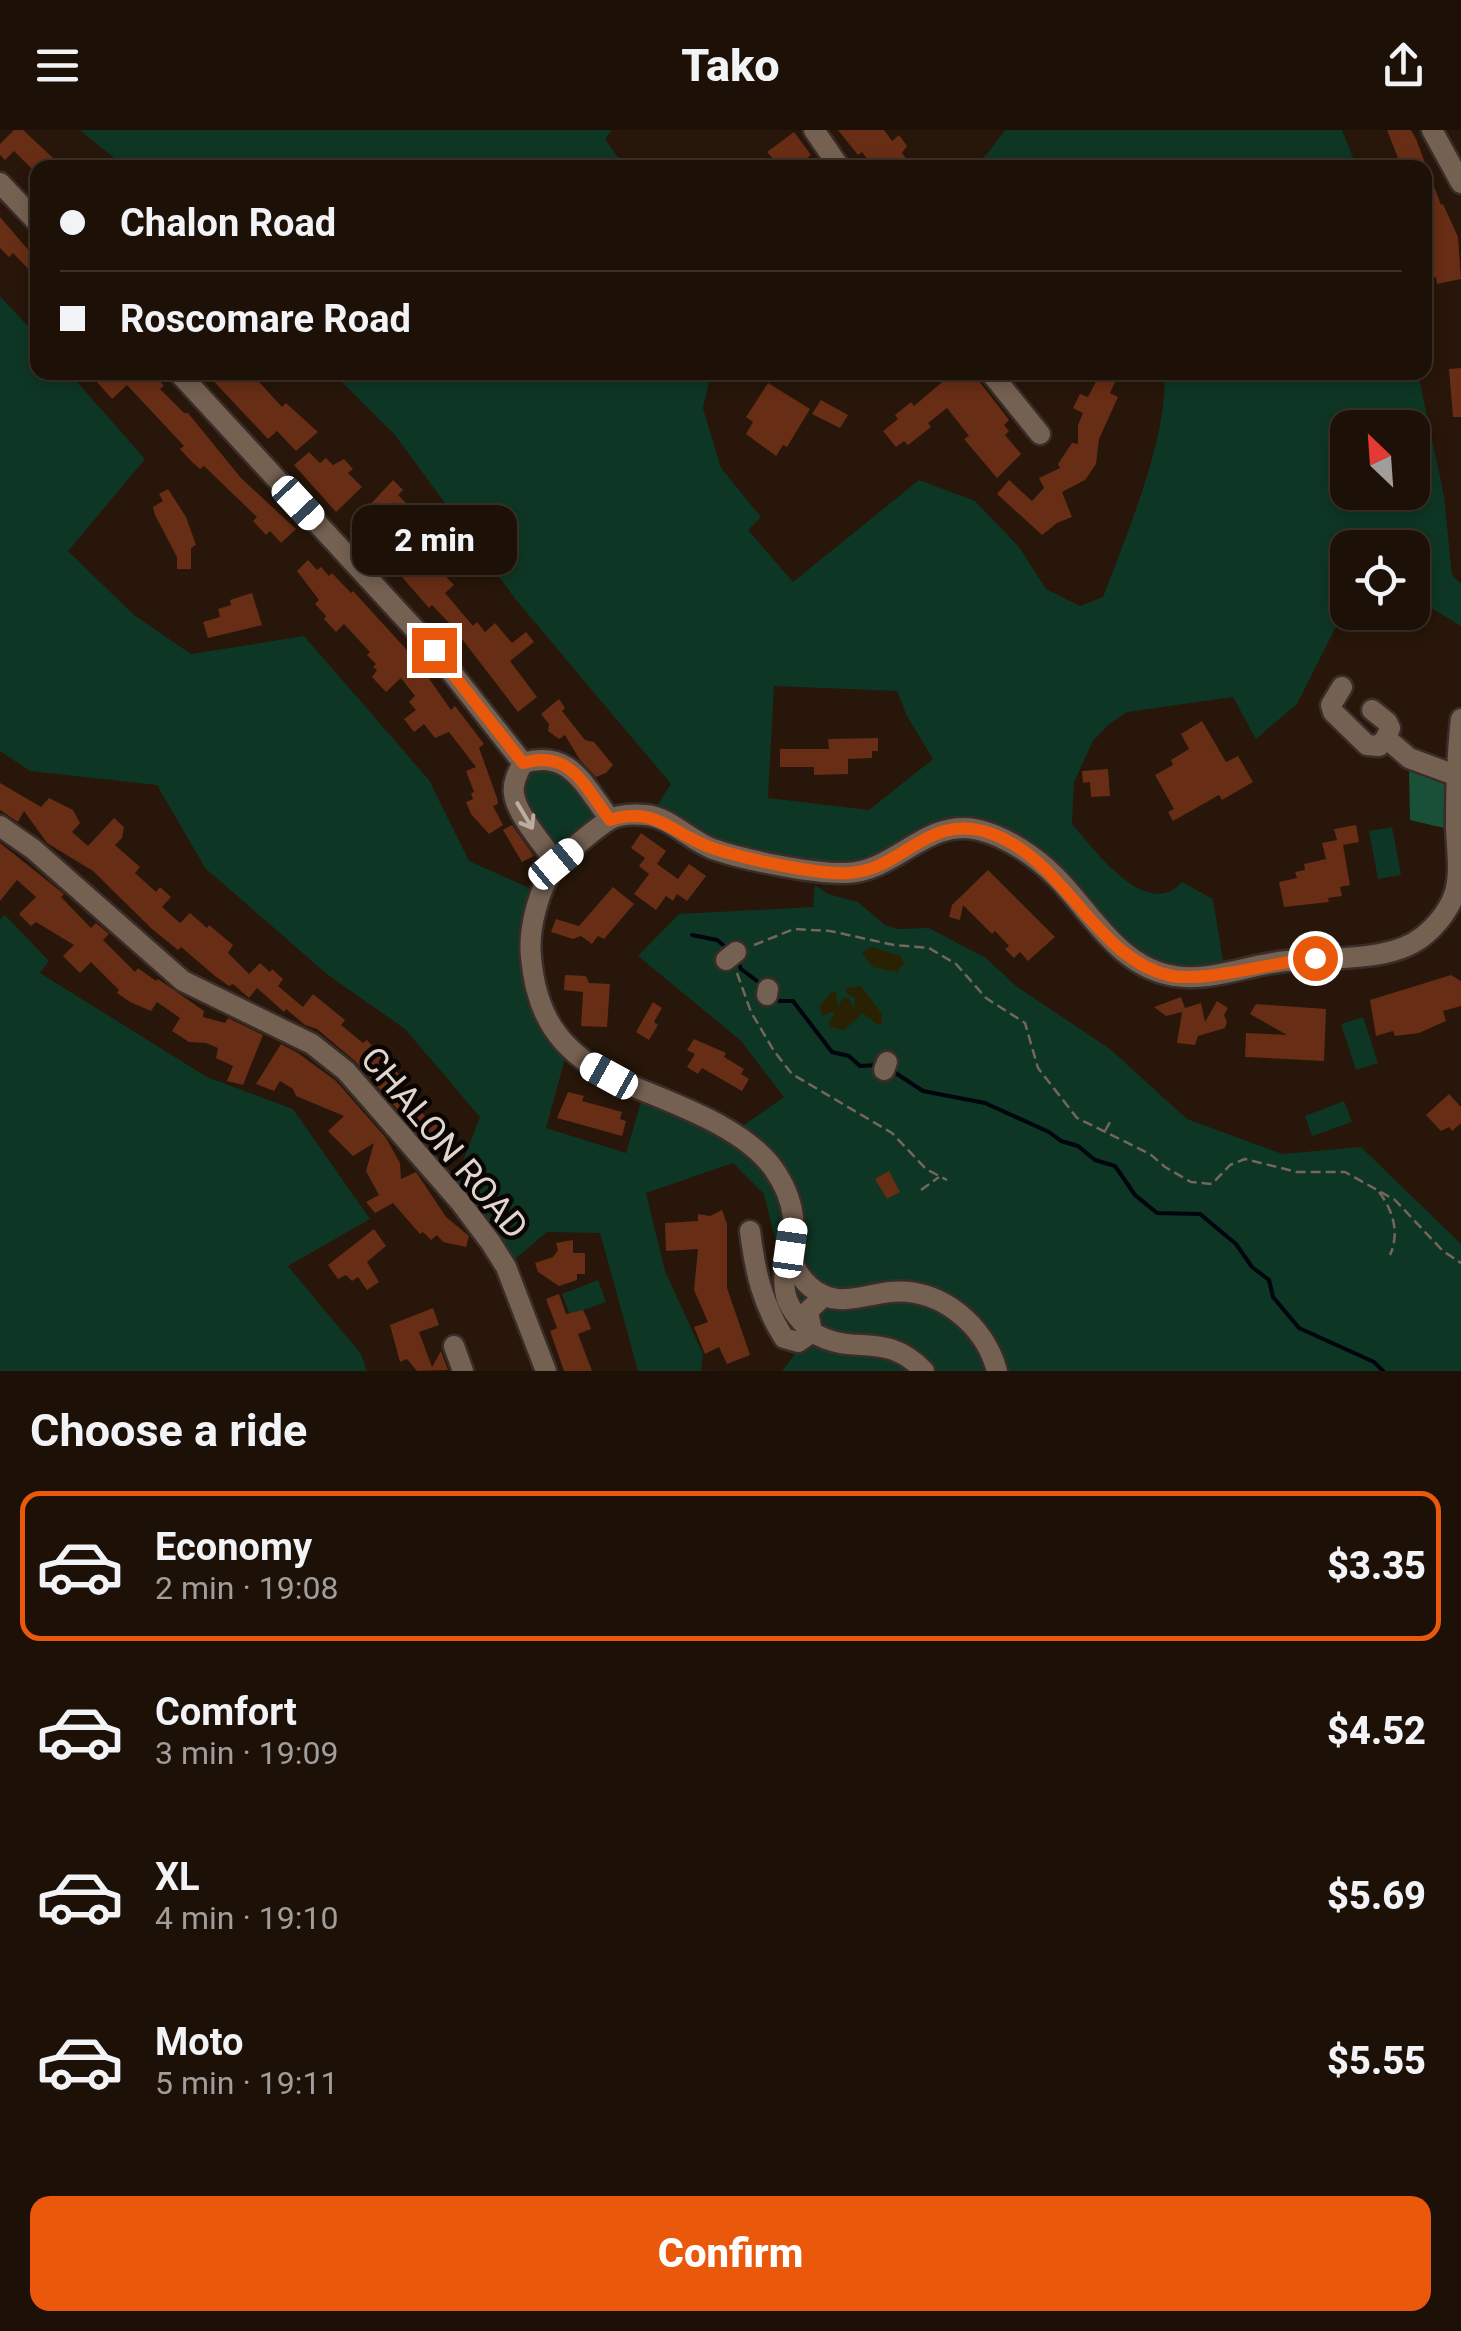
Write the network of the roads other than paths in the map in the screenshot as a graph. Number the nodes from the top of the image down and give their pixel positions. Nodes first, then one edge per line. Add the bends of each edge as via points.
1 (814, 130) edge
2 (1432, 130) edge
3 (835, 160) edge
4 (0, 183) edge
5 (1461, 183) edge
6 (30, 215) edge
7 (185, 380) edge
8 (996, 380) edge
9 (1040, 434) dead end
10 (1342, 687) dead end
11 (1372, 710) dead end
12 (1461, 719) edge
13 (1386, 738) junction
14 (523, 763) junction
15 (1456, 775) junction
16 (610, 820) junction
17 (0, 826) edge
18 (556, 864) junction
19 (750, 1231) dead end
20 (790, 1248) junction
21 (824, 1296) junction
22 (812, 1332) junction
23 (454, 1346) dead end
24 (463, 1371) edge
25 (546, 1371) edge
26 (924, 1371) edge
27 (998, 1371) edge

1 - 3 street
2 - 5 street
4 - 6 street
7 - 14 street via 434,650
8 - 9 street
10 - 13 street via 1332,712 1368,745
11 - 13 street via 1390,728
12 - 15 street
13 - 15 street via 1409,758
14 - 16 street via 560,761
14 -> 18 street via 514,794
15 - 16 street via 1457,881 1446,910 1425,934 1385,953 1188,977 1140,962 1034,858 975,829 926,836 878,865 848,873 713,849 651,815
16 - 18 street
17 - 25 street, CHALON ROAD via 184,980 301,1038 346,1071 491,1243
18 - 20 street via 530,949 538,1000 551,1027 589,1066 734,1132 756,1150 788,1196
19 - 22 street via 757,1282 784,1338 798,1342
20 - 21 street via 800,1277
20 - 22 street via 786,1301
21 - 22 street via 808,1312
21 - 27 street via 900,1291 932,1298 984,1338
22 - 26 street via 842,1345 886,1345
23 - 24 street

